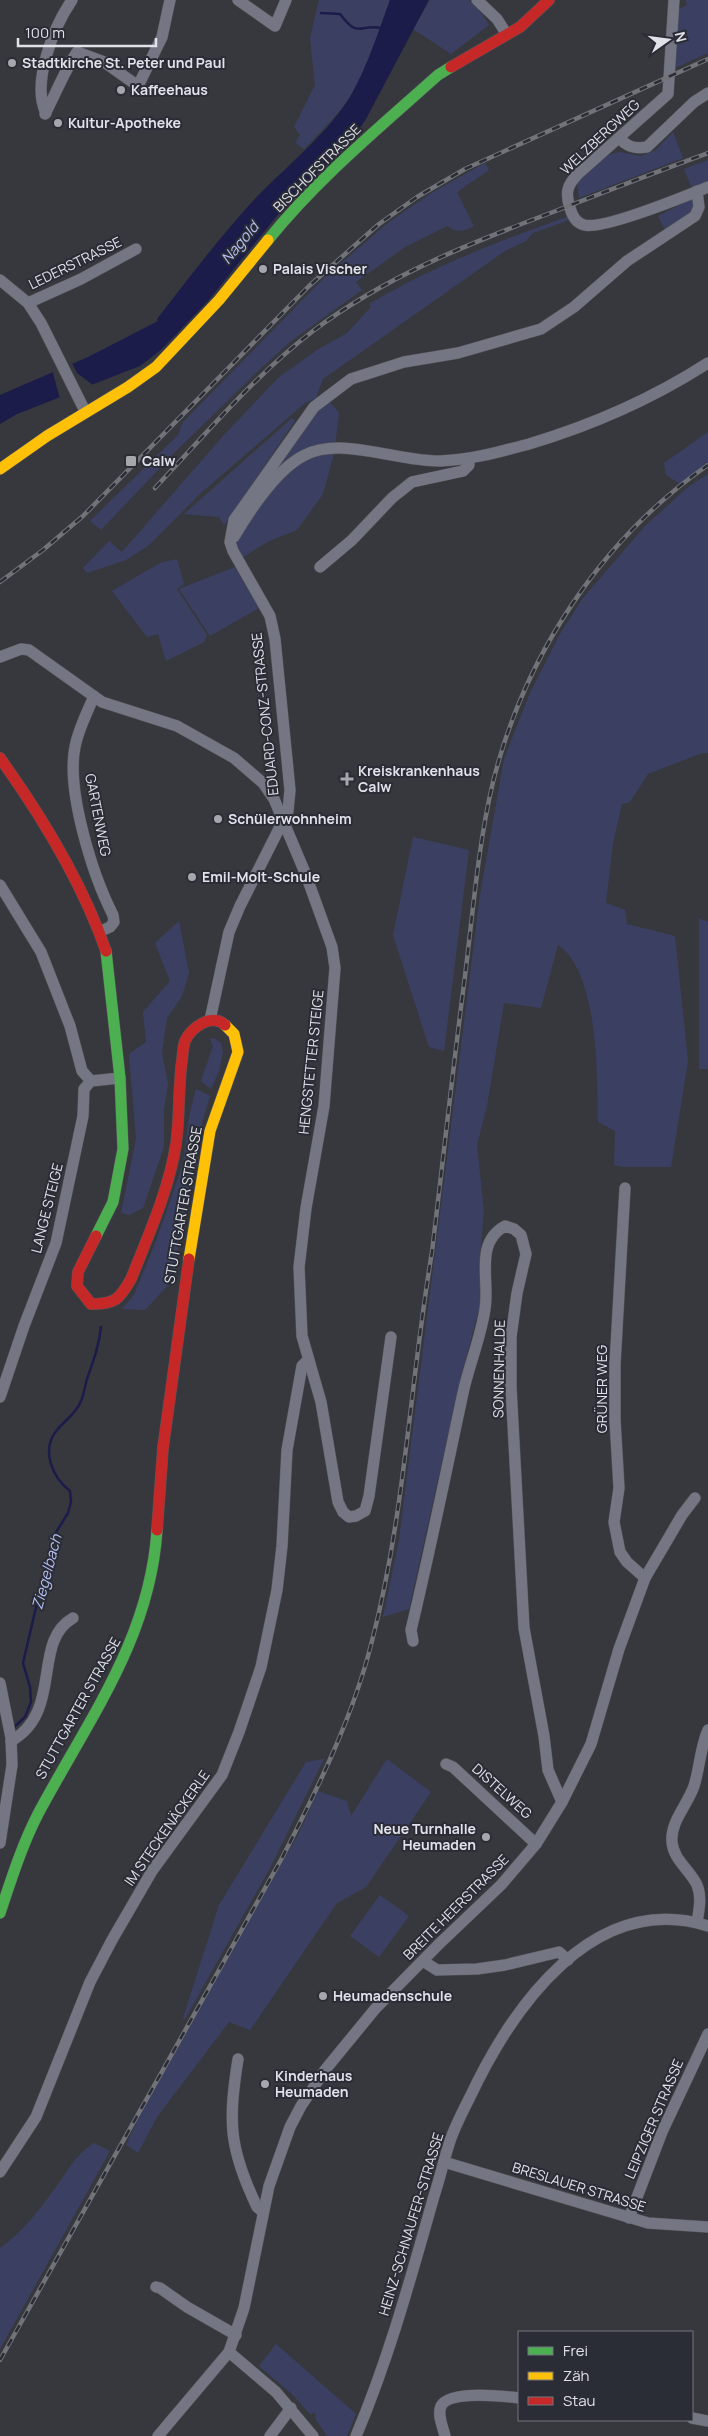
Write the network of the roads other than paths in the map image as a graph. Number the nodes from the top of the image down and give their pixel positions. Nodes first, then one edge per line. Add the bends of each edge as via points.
1 (72, 0) edge
2 (170, 0) edge
3 (238, 0) edge
4 (286, 0) edge
5 (476, 0) edge
6 (538, 0) edge
7 (549, 0) edge
8 (674, 0) edge
9 (506, 33) junction
10 (708, 93) edge
11 (619, 138) junction
12 (703, 189) edge
13 (136, 249) dead end
14 (0, 280) edge
15 (28, 303) junction
16 (708, 363) edge
17 (86, 411) junction
18 (469, 459) junction
19 (0, 469) edge
20 (230, 542) junction
21 (320, 567) dead end
22 (0, 657) edge
23 (94, 696) junction
24 (0, 758) edge
25 (282, 822) junction
26 (0, 885) edge
27 (101, 931) junction
28 (210, 1020) junction
29 (120, 1078) junction
30 (91, 1081) junction
31 (626, 1188) dead end
32 (391, 1337) dead end
33 (308, 1360) junction
34 (0, 1398) edge
35 (695, 1498) dead end
36 (645, 1578) junction
37 (73, 1618) dead end
38 (413, 1641) dead end
39 (0, 1683) edge
40 (708, 1730) edge
41 (11, 1739) junction
42 (446, 1764) dead end
43 (562, 1802) junction
44 (0, 1843) edge
45 (536, 1844) junction
46 (0, 1913) edge
47 (703, 1924) edge
48 (568, 1960) junction
49 (423, 1961) junction
50 (708, 2034) edge
51 (238, 2059) dead end
52 (444, 2162) junction
53 (0, 2172) edge
54 (263, 2212) junction
55 (629, 2218) junction
56 (708, 2227) edge
57 (156, 2287) dead end
58 (236, 2335) junction
59 (229, 2352) junction
60 (518, 2398) edge
61 (291, 2408) junction
62 (693, 2418) edge
63 (708, 2421) edge
64 (158, 2436) edge
65 (270, 2436) edge
66 (313, 2436) edge
67 (356, 2436) edge
68 (445, 2436) edge

1 - 2 street via 56,26 48,53 41,102 46,113 63,74 77,52 104,62 138,86 162,37
3 - 4 street via 275,26
5 - 9 street via 497,19
6 - 9 main road, BISCHOFSTRASSE
7 - 9 main road, BISCHOFSTRASSE via 531,19
8 - 11 street, WELZBERGWEG via 668,94
9 - 17 main road, BISCHOFSTRASSE via 423,87 299,203 220,300 156,367
10 - 11 street via 694,102 647,147 627,146
11 - 12 street, WELZBERGWEG via 568,185 568,202 574,218 581,224 601,224
12 - 20 street via 695,216 627,261 556,321 496,344 370,372 351,379 325,398 314,407 234,520
13 - 15 street, LEDERSTRASSE
14 - 15 street
15 - 17 street
16 - 18 street via 618,413 567,433
17 - 19 main road, BISCHOFSTRASSE
18 - 20 street via 412,460 332,447 306,454 278,477
18 - 21 street via 463,472 412,482
20 - 25 street, EDUARD-CONZ-STRASSE via 252,588 270,616 275,640 290,790 288,811
22 - 23 street, HENGSTETTER STEIGE via 21,649 29,650
23 - 25 street, HENGSTETTER STEIGE via 102,702 177,726 234,758 263,783
23 - 27 street, GARTENWEG via 75,747 74,769 75,790 93,868 113,915 114,922
24 - 27 main road, STUTTGARTER STRASSE via 56,843
25 - 28 street, EDUARD-CONZ-STRASSE via 229,932
25 - 33 street, HENGSTETTER STEIGE via 315,900 332,947 335,968 324,1106 299,1267 302,1336
26 - 30 street via 41,952 70,1026 82,1071
27 - 29 main road, STUTTGARTER STRASSE via 110,969
28 - 29 main road, STUTTGARTER STRASSE via 192,1030 185,1042 174,1152 140,1257 121,1296 102,1306 86,1300 77,1286 77,1279 79,1266 104,1222 118,1180 124,1121
28 - 46 main road, STUTTGARTER STRASSE via 229,1026 238,1052 210,1131 203,1166 172,1373 156,1551 147,1600 122,1663 37,1816
29 - 30 street
30 - 34 street, LANGE STEIGE via 84,1089 83,1116 56,1244
31 - 36 street, GRÜNER WEG via 615,1364 619,1488 614,1522 620,1552
32 - 33 street, HENGSTETTER STEIGE via 369,1496 365,1511 356,1516 349,1517 338,1502 321,1402
33 - 53 street, IM STECKENÄCKERLE via 302,1366 287,1450 277,1590 261,1667 239,1732 222,1775 152,1871 112,1940 90,1982 36,2117
35 - 36 street, BREITE HEERSTRASSE
36 - 43 street, BREITE HEERSTRASSE via 591,1744
37 - 41 street via 60,1628 34,1722 23,1734
38 - 43 street, SONNENHALDE via 411,1630 467,1374 486,1308 485,1258 494,1232 505,1226 521,1235 526,1254 511,1337 524,1628 548,1770
39 - 41 street
40 - 47 street via 694,1787 673,1828 672,1842 696,1885
41 - 44 street via 12,1765
42 - 45 street, DISTELWEG via 496,1805
43 - 45 street, BREITE HEERSTRASSE
45 - 49 street, BREITE HEERSTRASSE via 502,1885
47 - 48 street, HEINZ-SCHNAUFER-STRASSE via 647,1922 624,1927 595,1938
48 - 49 street via 559,1952 506,1965 448,1970 437,1970
48 - 52 street, HEINZ-SCHNAUFER-STRASSE via 543,1981 492,2052 450,2140
49 - 54 street, BREITE HEERSTRASSE via 375,2009 325,2070 301,2106 273,2174
50 - 55 street, LEIPZIGER STRASSE via 662,2132
51 - 54 street via 231,2123 234,2152 257,2207
52 - 55 street, BRESLAUER STRASSE
52 - 67 street, HEINZ-SCHNAUFER-STRASSE via 398,2319
54 - 58 street, BREITE HEERSTRASSE
55 - 56 street, BRESLAUER STRASSE via 670,2226
57 - 58 street
58 - 59 street, BREITE HEERSTRASSE
59 - 61 street
59 - 64 street, BREITE HEERSTRASSE
60 - 68 street via 449,2398 441,2405 439,2414
61 - 65 street
61 - 66 street
62 - 63 street

